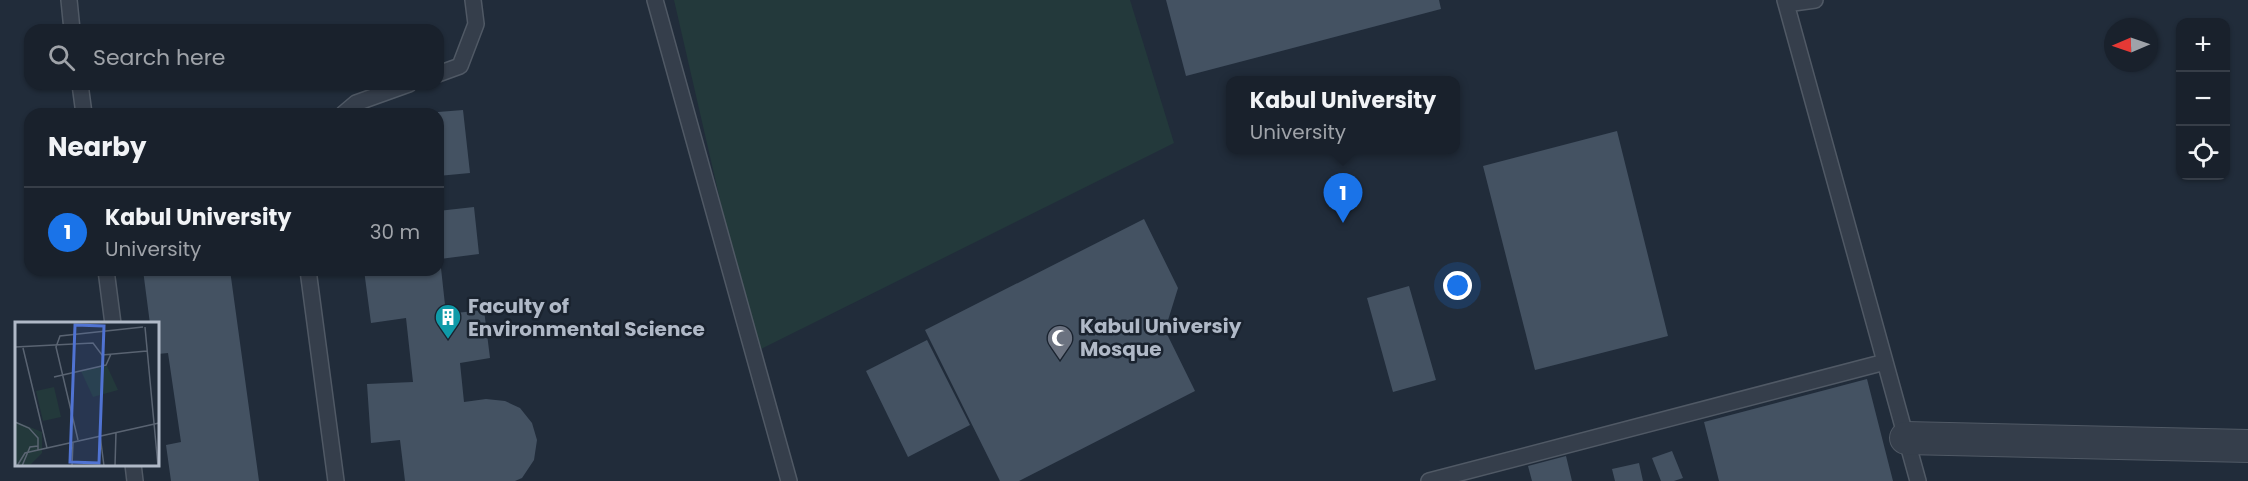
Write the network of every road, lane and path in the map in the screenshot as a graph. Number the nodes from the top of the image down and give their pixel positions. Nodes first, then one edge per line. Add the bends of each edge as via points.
1 (69, 0) edge
2 (473, 0) edge
3 (654, 0) edge
4 (1815, 0) edge
5 (1786, 2) edge
6 (71, 24) edge
7 (444, 72) edge
8 (81, 90) edge
9 (392, 90) edge
10 (83, 108) edge
11 (350, 108) edge
12 (107, 276) edge
13 (309, 276) edge
14 (113, 322) edge
15 (1886, 362) junction
16 (1906, 438) junction
17 (2248, 446) edge
18 (133, 466) edge
19 (135, 481) edge
20 (336, 481) edge
21 (789, 481) edge
22 (1429, 481) edge
23 (1918, 481) edge

1 - 6 lane
2 - 7 lane via 476,24 460,66
3 - 21 lane
4 - 5 lane
5 - 15 lane
8 - 10 lane
9 - 11 lane
12 - 14 lane
13 - 20 lane
15 - 16 lane
15 - 22 lane
16 - 17 street
16 - 23 lane
18 - 19 lane

